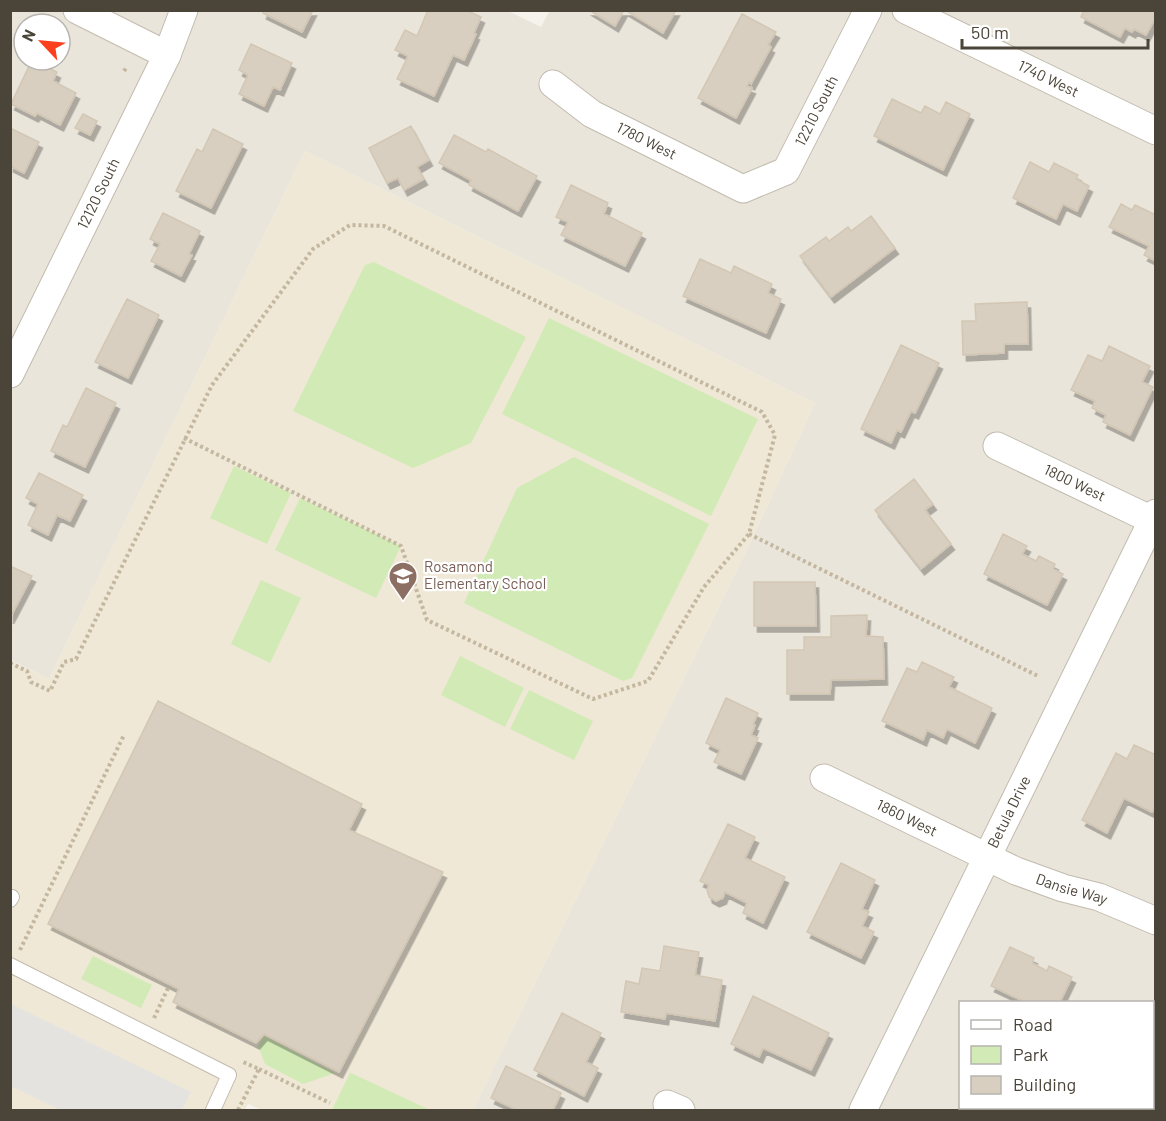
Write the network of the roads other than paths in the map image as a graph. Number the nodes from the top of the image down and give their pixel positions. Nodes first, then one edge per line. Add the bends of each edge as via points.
1 (77, 10) edge
2 (184, 10) edge
3 (868, 10) edge
4 (906, 10) edge
5 (167, 55) junction
6 (553, 84) dead end
7 (1155, 131) edge
8 (743, 189) joint
9 (19, 335) edge
10 (10, 374) edge
11 (997, 446) dead end
12 (1154, 517) edge
13 (824, 778) dead end
14 (987, 858) junction
15 (1155, 921) edge
16 (10, 965) edge
17 (213, 1110) edge
18 (863, 1110) edge

1 - 5 street
2 - 5 street, 12120 South
3 - 8 street, 12210 South via 786,171
4 - 7 street, 1740 West
5 - 9 street, 12120 South
6 - 8 street, 1780 West via 592,114
9 - 10 street, 12120 South
11 - 12 street, 1800 West
12 - 14 street, Betula Drive
13 - 14 street, 1860 West
14 - 15 street, Dansie Way
14 - 18 street, Betula Drive
16 - 17 lane via 229,1075

